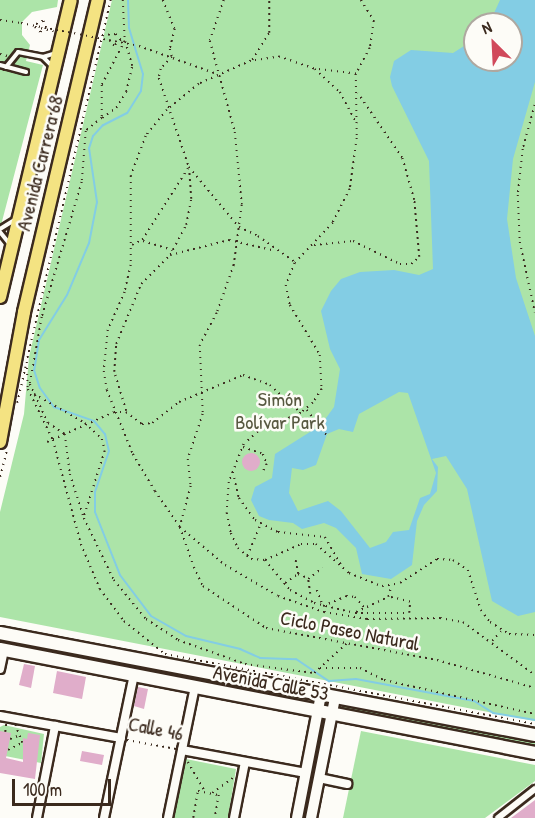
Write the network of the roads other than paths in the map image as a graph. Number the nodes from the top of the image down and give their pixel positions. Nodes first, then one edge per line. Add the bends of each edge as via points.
1 (71, 0) edge
2 (98, 0) edge
3 (59, 52) junction
4 (43, 57) junction
5 (0, 65) edge
6 (6, 67) junction
7 (55, 69) junction
8 (26, 72) dead end
9 (19, 217) junction
10 (0, 230) edge
11 (11, 248) junction
12 (0, 297) edge
13 (0, 442) edge
14 (0, 633) edge
15 (2, 650) edge
16 (0, 669) edge
17 (134, 675) junction
18 (195, 687) junction
19 (321, 695) junction
20 (335, 698) junction
21 (318, 711) junction
22 (332, 713) junction
23 (3, 719) edge
24 (55, 726) junction
25 (535, 735) edge
26 (121, 738) junction
27 (535, 753) edge
28 (184, 754) junction
29 (245, 762) junction
30 (306, 773) junction
31 (319, 778) junction
32 (347, 784) dead end
33 (535, 789) edge
34 (37, 818) edge
35 (104, 818) edge
36 (168, 818) edge
37 (234, 818) edge
38 (297, 818) edge
39 (311, 818) edge
40 (498, 818) edge

1 - 3 main road, Avenida Carrera 68
2 - 13 main road, Avenida Carrera 68 via 24,312
3 - 4 lane
3 - 7 main road, Avenida Carrera 68
4 - 6 lane via 18,52
4 - 7 lane
5 - 6 lane
6 - 8 lane
7 - 9 main road, Avenida Carrera 68
9 - 10 lane
9 - 11 main road, Avenida Carrera 68
10 - 11 lane
11 - 12 main road, Avenida Carrera 68
14 - 19 main road, Avenida Calle 53
15 - 16 street
15 - 17 main road, Avenida Calle 53
17 - 18 main road, Avenida Calle 53
17 - 26 street
18 - 21 main road, Avenida Calle 53
18 - 28 street
19 - 20 main road, Avenida Calle 53
19 - 21 street
20 - 22 street
20 - 25 main road, Avenida Calle 53
21 - 22 main road, Avenida Calle 53
21 - 30 street
22 - 27 main road, Avenida Calle 53
22 - 31 street
23 - 24 street, Calle 46
24 - 26 street, Calle 46
24 - 34 street
26 - 35 street
28 - 29 street, Calle 46
28 - 36 street
29 - 30 street, Calle 46
29 - 37 street
30 - 38 street
31 - 32 street
31 - 39 street
33 - 40 street

